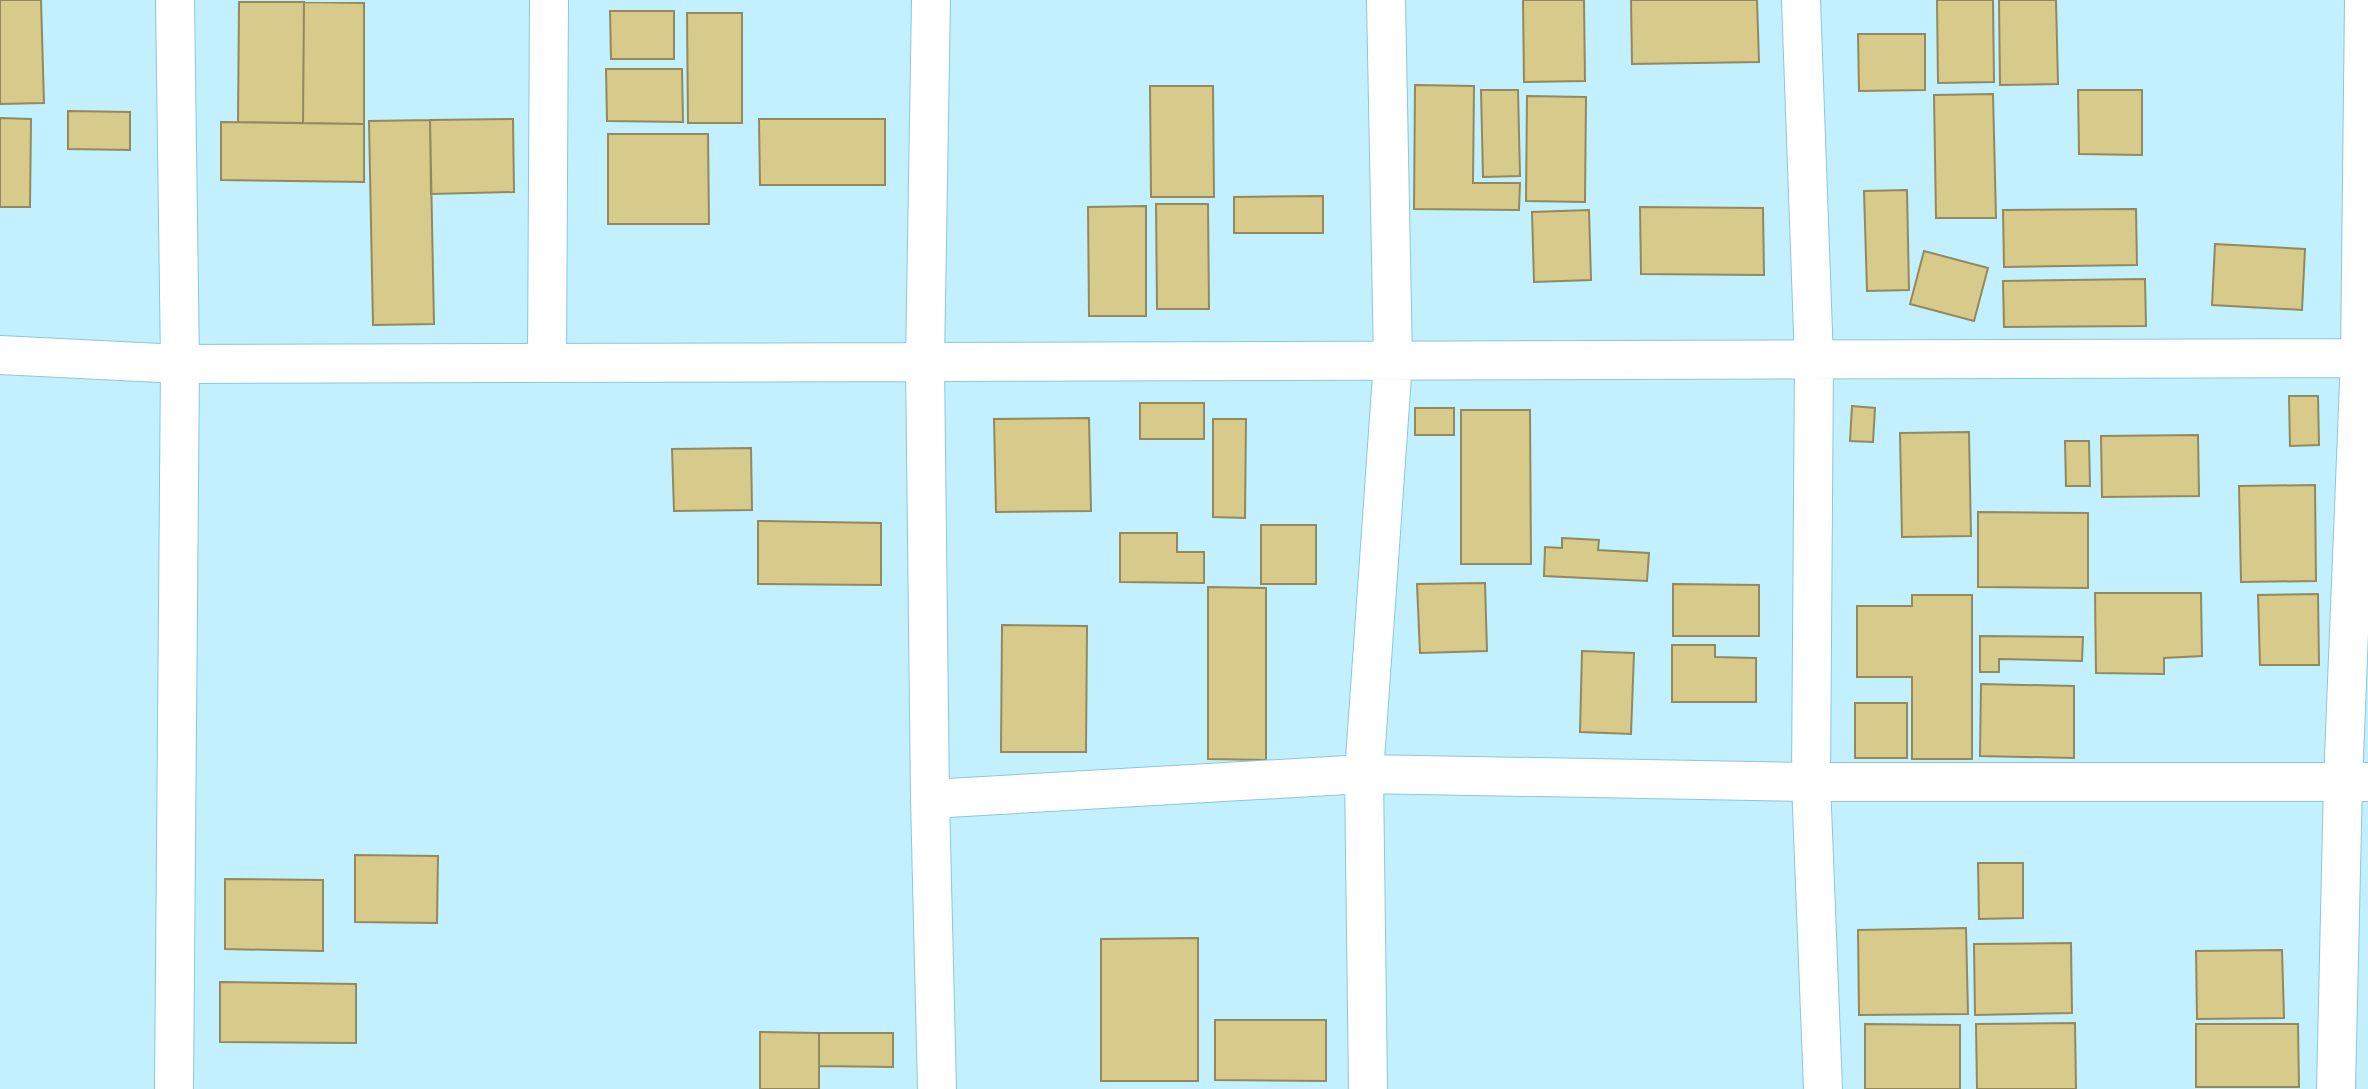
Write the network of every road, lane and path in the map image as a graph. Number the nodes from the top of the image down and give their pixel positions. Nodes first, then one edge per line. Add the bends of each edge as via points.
1 (175, 0) edge
2 (549, 0) edge
3 (931, 0) edge
4 (1386, 0) edge
5 (1801, 0) edge
6 (2364, 0) edge
7 (0, 355) edge
8 (2364, 358) edge
9 (1814, 360) junction
10 (1393, 361) junction
11 (925, 362) junction
12 (547, 363) junction
13 (180, 364) junction
14 (1364, 774) junction
15 (1811, 782) junction
16 (2355, 782) edge
17 (930, 799) junction
18 (174, 1089) edge
19 (937, 1089) edge
20 (1368, 1089) edge
21 (1823, 1089) edge
22 (2336, 1089) edge

1 - 13 street
2 - 12 street
3 - 11 street
4 - 10 street
5 - 9 street
6 - 8 street
7 - 13 street
8 - 9 street
8 - 16 street
9 - 10 street
9 - 15 street
10 - 11 street
10 - 14 street
11 - 12 street
11 - 17 street
12 - 13 street
13 - 18 street
14 - 15 street
14 - 17 street
14 - 20 street
15 - 16 street
15 - 21 street
16 - 22 street
17 - 19 street

